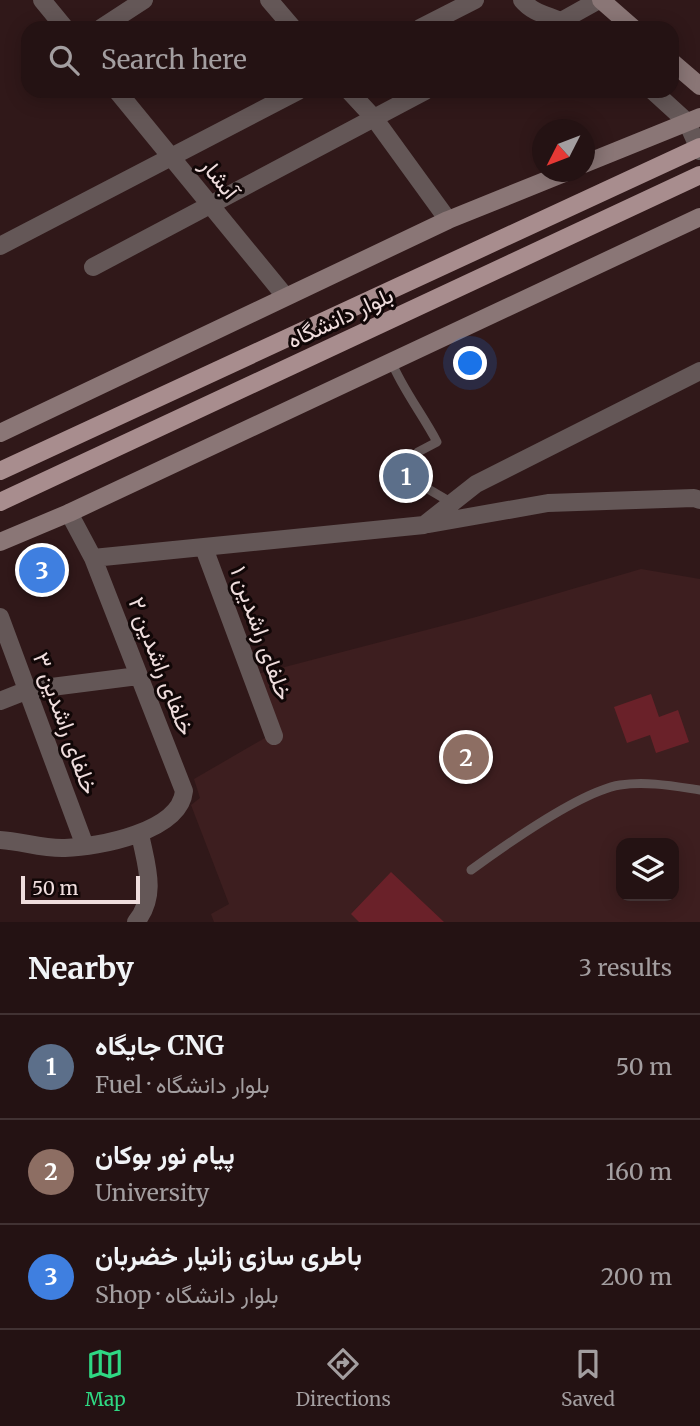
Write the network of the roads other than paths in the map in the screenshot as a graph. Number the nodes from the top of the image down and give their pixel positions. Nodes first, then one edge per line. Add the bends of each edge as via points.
1 (42, 0) edge
2 (144, 0) edge
3 (269, 0) edge
4 (475, 0) edge
5 (522, 0) edge
6 (600, 0) edge
7 (59, 21) edge
8 (112, 21) edge
9 (287, 21) edge
10 (434, 21) edge
11 (553, 21) edge
12 (567, 21) edge
13 (625, 21) edge
14 (679, 68) edge
15 (700, 86) edge
16 (123, 98) edge
17 (285, 98) edge
18 (355, 98) edge
19 (412, 98) edge
20 (663, 98) edge
21 (373, 118) junction
22 (693, 120) edge
23 (700, 149) edge
24 (171, 157) junction
25 (595, 160) edge
26 (700, 175) edge
27 (542, 182) edge
28 (210, 205) junction
29 (700, 217) edge
30 (448, 220) junction
31 (0, 246) edge
32 (93, 267) dead end
33 (285, 296) junction
34 (391, 361) junction
35 (700, 371) edge
36 (0, 433) edge
37 (0, 471) edge
38 (700, 500) edge
39 (0, 502) edge
40 (452, 503) junction
41 (69, 513) junction
42 (424, 525) junction
43 (0, 542) edge
44 (204, 548) junction
45 (93, 558) junction
46 (0, 617) edge
47 (138, 676) junction
48 (28, 690) junction
49 (0, 701) edge
50 (274, 736) dead end
51 (700, 790) edge
52 (140, 834) junction
53 (0, 840) edge
54 (85, 846) junction
55 (471, 870) dead end
56 (136, 922) edge

1 - 7 street
2 - 8 street
3 - 9 street
4 - 10 street
5 - 11 street
6 - 12 street
6 - 13 main road
14 - 15 main road
16 - 24 street, آبشار
17 - 24 street
18 - 21 street
19 - 21 street
20 - 22 street
21 - 28 street
21 - 30 street
22 - 23 street
22 - 25 main road
23 - 37 main road, بلوار دانشگاه
24 - 28 street, آبشار
24 - 31 street
26 - 39 main road, بلوار دانشگاه
27 - 30 main road, بلوار دانشگاه
28 - 32 street
28 - 33 street, آبشار
29 - 34 main road
30 - 33 main road, بلوار دانشگاه
33 - 36 main road, بلوار دانشگاه
34 - 40 lane via 437,442 418,452 406,477
34 - 41 main road
35 - 40 street via 477,484
38 - 42 street via 548,503
40 - 42 street
41 - 43 main road
41 - 45 street, خلفای راشدین ۲
42 - 44 street
44 - 45 street
44 - 50 street, خلفای راشدین ۱
45 - 47 street, خلفای راشدین ۲
46 - 48 street, خلفای راشدین ۳
47 - 48 street
47 - 52 street, خلفای راشدین ۲ via 184,791 184,799 172,813
48 - 49 street
48 - 54 street, خلفای راشدین ۳
51 - 55 lane via 654,783 618,785 574,803
52 - 54 street
52 - 56 street via 150,884 143,914
53 - 54 street via 62,849

